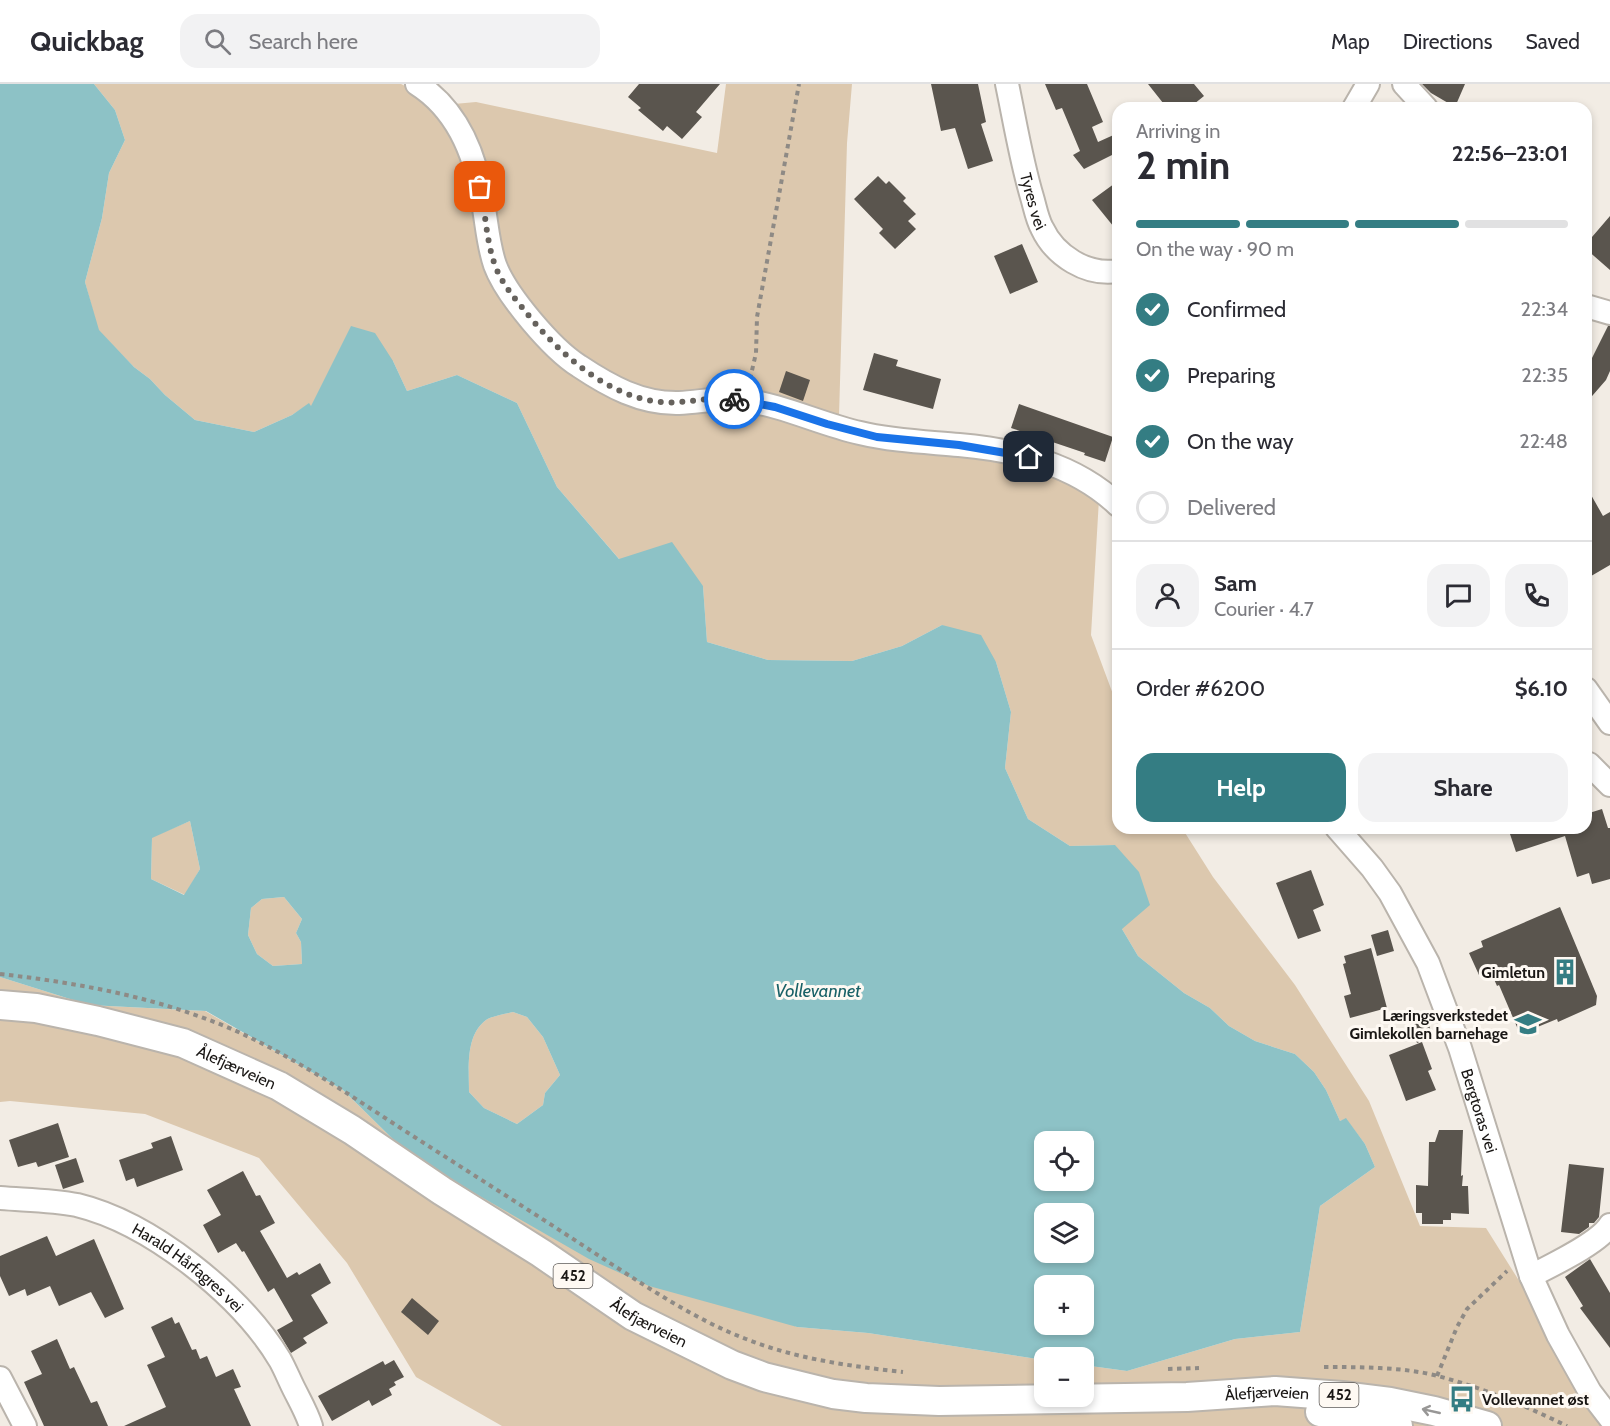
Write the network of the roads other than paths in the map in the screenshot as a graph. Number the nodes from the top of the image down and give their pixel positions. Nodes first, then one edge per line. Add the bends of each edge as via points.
1 (417, 84) edge
2 (1007, 84) edge
3 (1368, 84) edge
4 (1404, 84) edge
5 (1358, 102) edge
6 (1420, 102) edge
7 (1112, 272) edge
8 (1592, 308) edge
9 (1610, 313) edge
10 (1112, 500) edge
11 (1592, 698) edge
12 (1610, 723) edge
13 (1592, 767) edge
14 (1610, 785) edge
15 (1342, 834) edge
16 (0, 1005) edge
17 (0, 1198) edge
18 (1610, 1225) edge
19 (1530, 1268) junction
20 (0, 1378) edge
21 (1187, 1397) junction
22 (1610, 1418) edge
23 (25, 1426) edge
24 (311, 1426) edge
25 (1398, 1426) edge
26 (1488, 1426) edge

1 - 10 street via 440,103 466,140 477,172 489,247 507,288 576,365 638,398 676,403 746,400 877,437 1029,457 1066,470
2 - 7 street, Tyres vei via 1041,228 1072,262
3 - 5 street
4 - 6 street
8 - 9 street
11 - 12 street
13 - 14 street
15 - 19 street, Bergtoras vei via 1390,893 1428,963 1460,1048
16 - 21 main road, Ålefjærveien / 452 via 36,1008 183,1043 279,1086 633,1316 764,1377 866,1398 1014,1401
17 - 24 street, Harald Hårfagres vei via 77,1205 146,1233 179,1255 251,1322 279,1359
18 - 19 street via 1584,1246
19 - 22 street, Bergtoras vei via 1564,1344 1590,1392
20 - 23 street
21 - 25 main road, Ålefjærveien / 452 via 1333,1413
26 -> 21 main road, Ålefjærveien / 452 via 1390,1402 1341,1396 1275,1391

